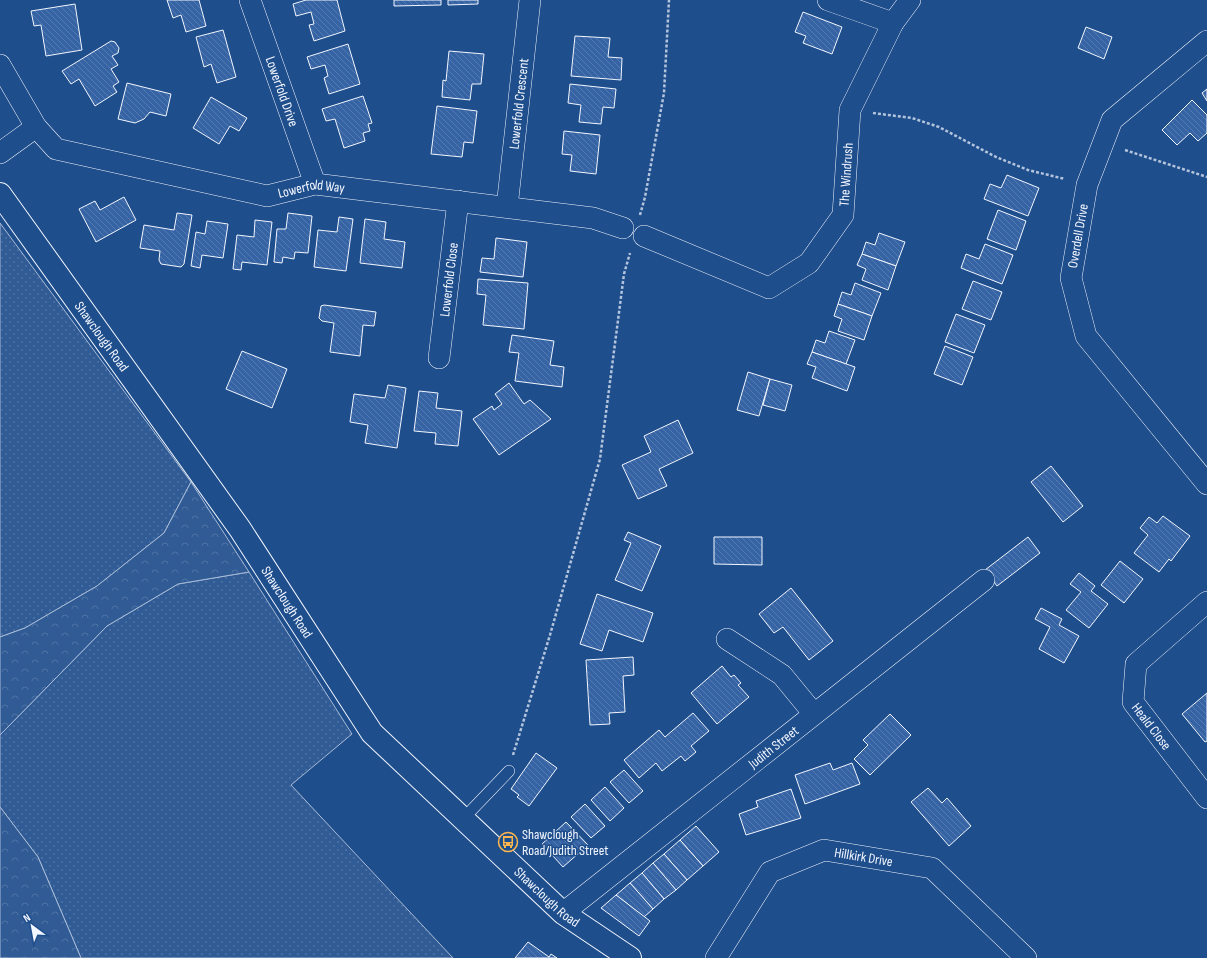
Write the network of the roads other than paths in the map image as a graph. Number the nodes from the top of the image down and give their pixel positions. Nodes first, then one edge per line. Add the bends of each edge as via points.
1 (250, 0) edge
2 (530, 0) edge
3 (828, 0) edge
4 (910, 0) edge
5 (893, 23) junction
6 (1207, 41) edge
7 (0, 65) edge
8 (36, 127) junction
9 (0, 153) edge
10 (315, 184) junction
11 (0, 194) edge
12 (458, 201) junction
13 (506, 207) junction
14 (634, 232) joint
15 (439, 358) dead end
16 (1207, 484) edge
17 (984, 580) dead end
18 (1207, 602) edge
19 (727, 639) dead end
20 (814, 714) junction
21 (508, 771) road end
22 (1207, 798) edge
23 (463, 819) junction
24 (563, 913) junction
25 (630, 958) edge
26 (716, 958) edge
27 (1026, 958) edge

1 - 10 street, Lowerfold Drive
2 - 13 street, Lowerfold Crescent
3 - 5 street
4 - 5 street, The Windrush
5 - 14 street, The Windrush via 850,110 843,215 809,263 769,288
6 - 16 street, Overdell Drive via 1112,120 1087,184 1071,278 1086,336
7 - 8 street, Lowerfold Way
8 - 9 street
8 - 10 street, Lowerfold Way via 56,150 267,196
10 - 12 street, Lowerfold Way
11 - 23 main road, Shawclough Road via 240,529 372,733
12 - 13 street, Lowerfold Way
12 - 15 street, Lowerfold Close
13 - 14 street, Lowerfold Way via 593,218
17 - 20 street, Judith Street
18 - 22 street, Heald Close via 1136,664 1133,702
19 - 20 street via 782,675
20 - 24 street, Judith Street
21 - 23 lane
23 - 24 main road, Shawclough Road
24 - 25 main road, Shawclough Road
26 - 27 street, Hillkirk Drive via 770,872 824,850 932,868

